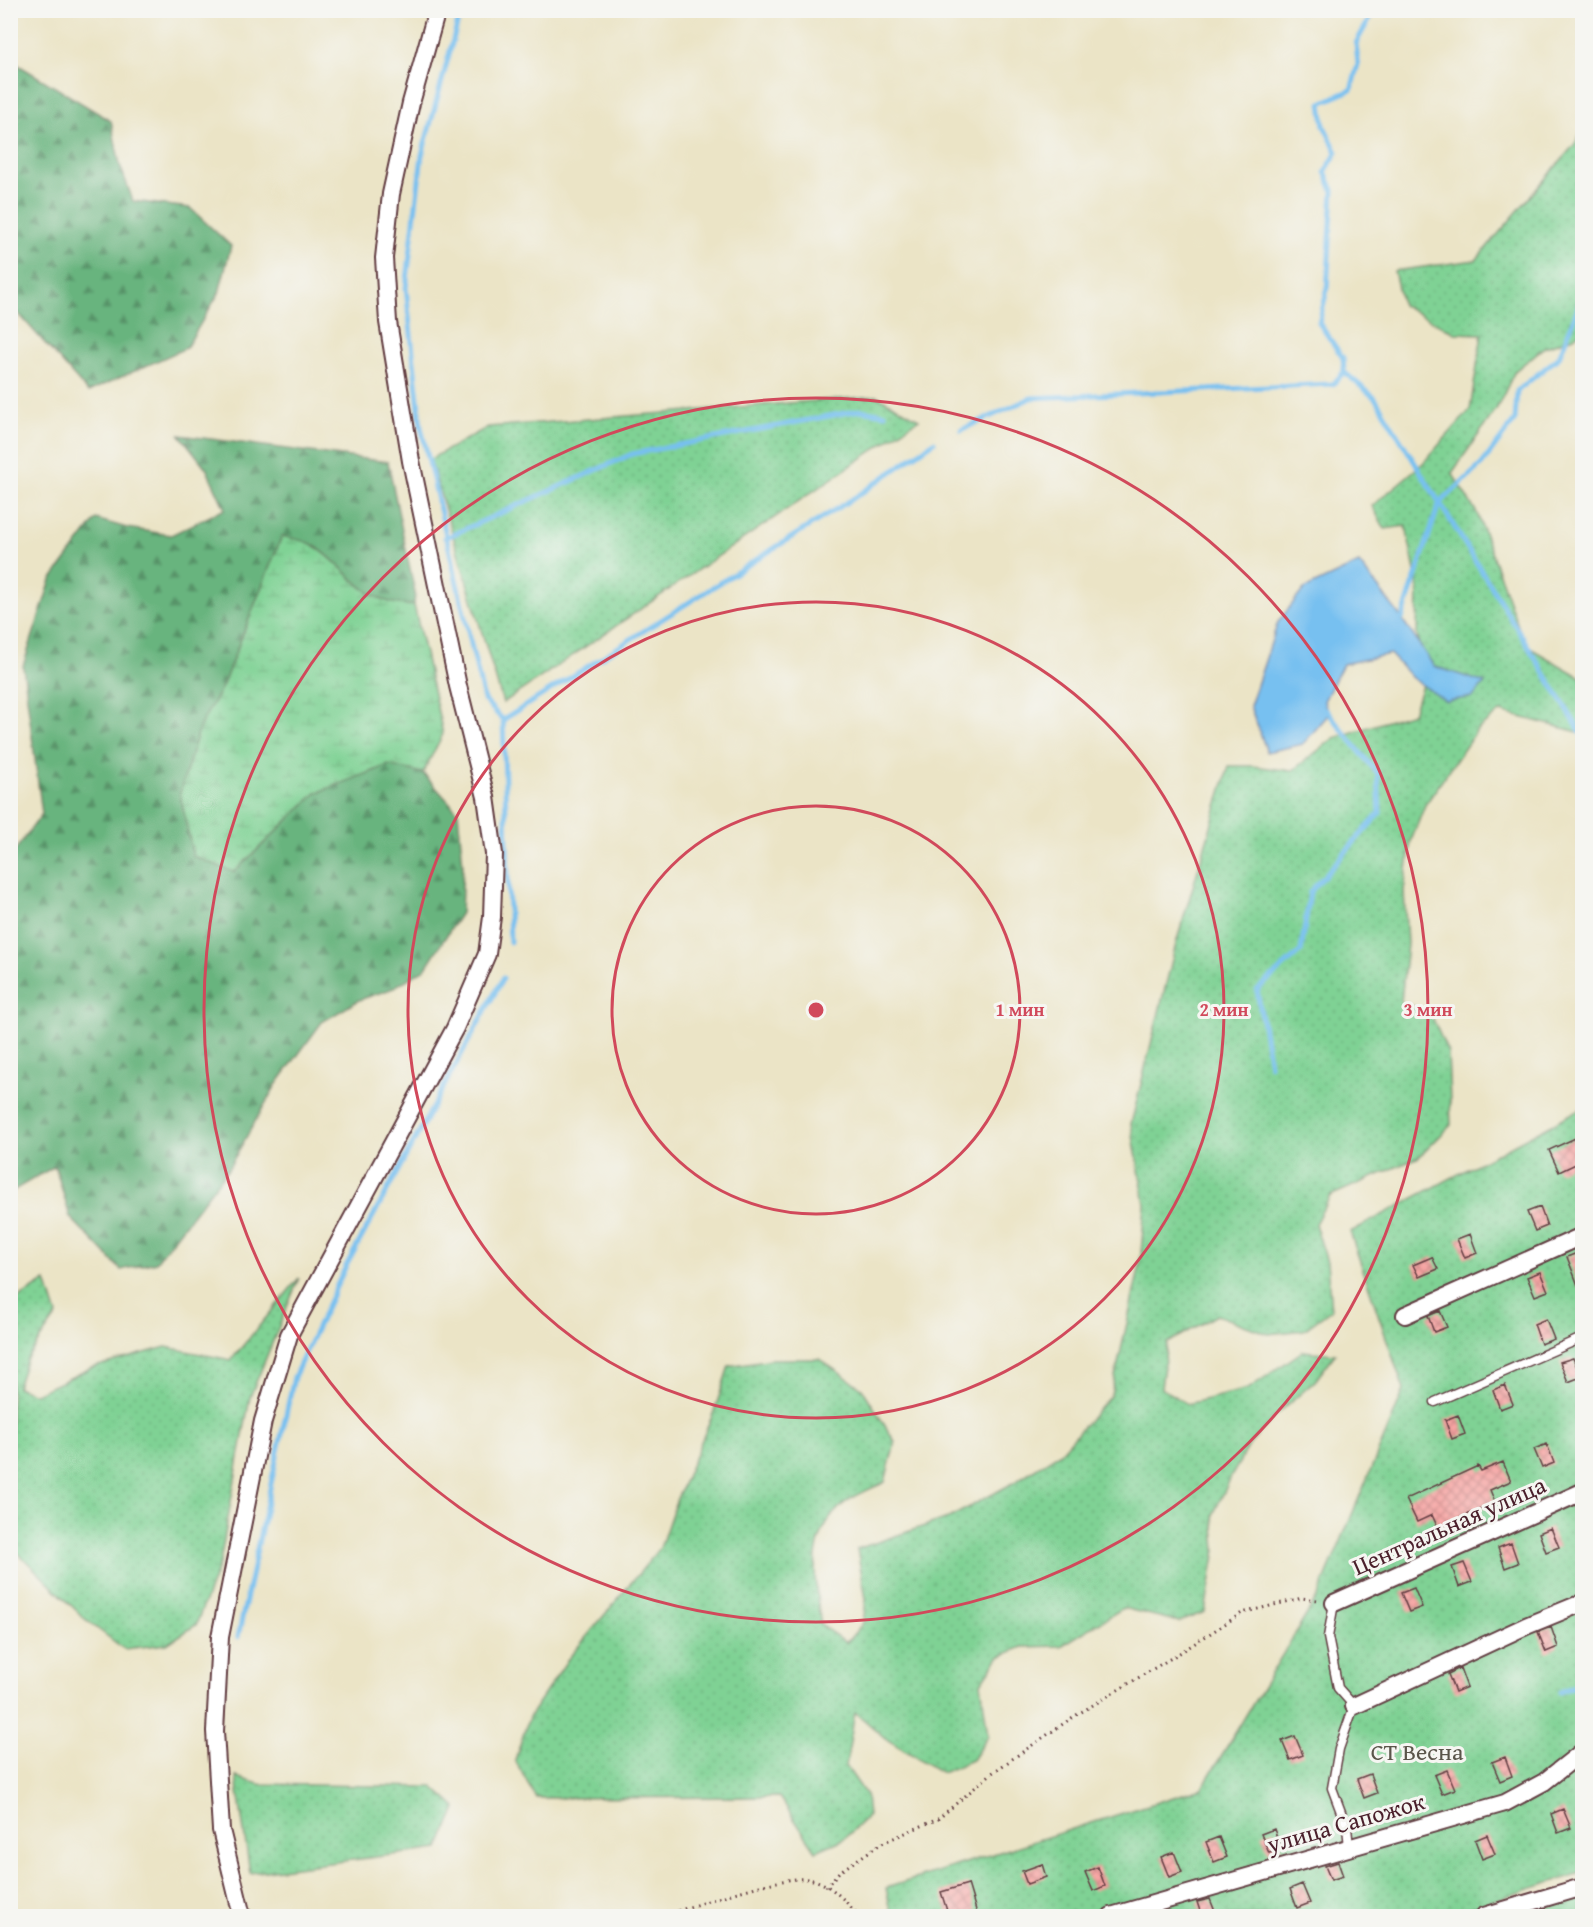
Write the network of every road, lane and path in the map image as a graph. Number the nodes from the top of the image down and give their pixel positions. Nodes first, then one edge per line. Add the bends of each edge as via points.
1 (437, 10) edge
2 (1582, 1236) edge
3 (1405, 1315) dead end
4 (1582, 1338) edge
5 (1434, 1402) dead end
6 (1582, 1492) edge
7 (1334, 1603) junction
8 (1582, 1603) edge
9 (1354, 1706) junction
10 (1582, 1752) edge
11 (1349, 1846) junction
12 (826, 1887) junction
13 (1582, 1887) edge
14 (242, 1917) edge
15 (661, 1917) edge
16 (859, 1917) edge
17 (1111, 1917) edge
18 (1484, 1917) edge

1 - 14 street via 391,194 384,258 388,322 413,472 486,797 494,854 492,917 487,954 455,1028 289,1335 263,1421 220,1637 215,1731 221,1830
2 - 3 street
4 - 5 lane
6 - 7 street, Центральная улица
7 - 9 lane via 1328,1637 1338,1688
7 - 12 path via 1302,1598 1242,1612 1073,1717 992,1773 938,1819 882,1843 839,1872
8 - 9 street
9 - 11 lane via 1339,1749 1332,1788 1347,1828
10 - 11 street, улица Сапожок via 1544,1782 1505,1803
11 - 17 street, улица Сапожок
12 - 15 path via 808,1879 772,1884
12 - 16 path via 838,1893
13 - 18 street

